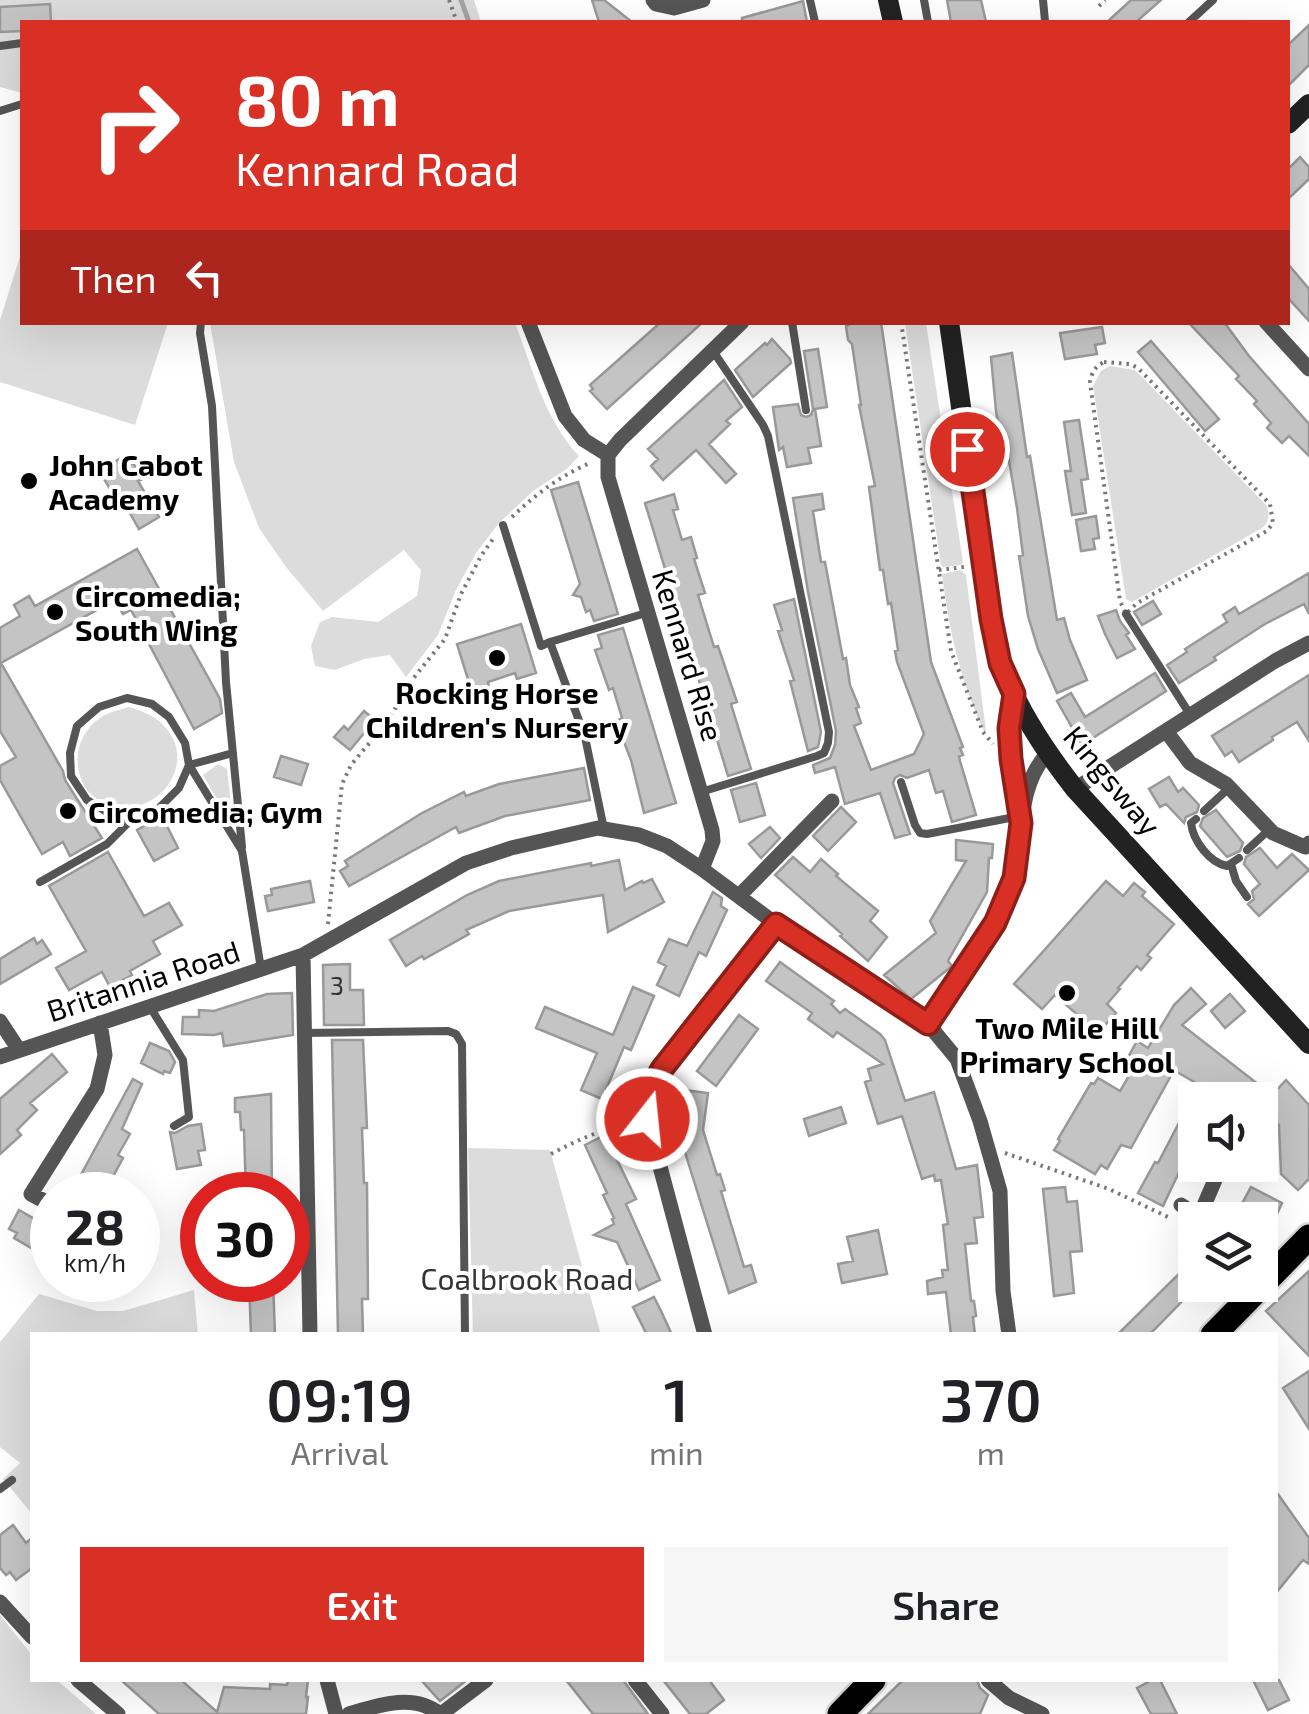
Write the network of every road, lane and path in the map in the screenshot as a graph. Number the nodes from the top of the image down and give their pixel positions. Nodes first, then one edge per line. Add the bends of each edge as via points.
1 (653, 0) edge
2 (703, 0) edge
3 (1105, 0) edge
4 (1213, 0) edge
5 (1098, 6) dead end
6 (1191, 20) edge
7 (1309, 104) edge
8 (1290, 122) edge
9 (201, 325) edge
10 (529, 325) edge
11 (739, 325) edge
12 (792, 325) edge
13 (901, 325) edge
14 (949, 325) edge
15 (1269, 325) edge
16 (713, 351) junction
17 (1309, 369) edge
18 (806, 410) dead end
19 (608, 455) junction
20 (504, 525) junction
21 (984, 565) junction
22 (939, 570) junction
23 (648, 613) junction
24 (1126, 614) junction
25 (550, 642) junction
26 (1309, 643) edge
27 (1014, 694) junction
28 (1190, 716) junction
29 (1166, 732) junction
30 (233, 754) junction
31 (1047, 754) junction
32 (1011, 759) junction
33 (189, 765) junction
34 (901, 782) dead end
35 (1230, 787) junction
36 (1075, 789) junction
37 (702, 792) junction
38 (832, 802) dead end
39 (1204, 811) dead end
40 (133, 818) junction
41 (1021, 819) junction
42 (1196, 819) dead end
43 (604, 829) junction
44 (1270, 830) junction
45 (1308, 846) edge
46 (1247, 850) dead end
47 (242, 851) junction
48 (702, 869) junction
49 (40, 882) dead end
50 (739, 896) junction
51 (1248, 897) dead end
52 (776, 924) junction
53 (327, 943) junction
54 (303, 955) junction
55 (261, 970) junction
56 (150, 1007) junction
57 (0, 1021) edge
58 (100, 1023) junction
59 (928, 1024) junction
60 (304, 1033) junction
61 (1309, 1044) edge
62 (19, 1050) junction
63 (0, 1057) edge
64 (647, 1119) junction
65 (174, 1126) dead end
66 (987, 1147) junction
67 (550, 1154) dead end
68 (45, 1172) edge
69 (1178, 1213) edge
70 (1309, 1236) edge
71 (1278, 1257) edge
72 (1239, 1302) edge
73 (310, 1332) edge
74 (466, 1332) edge
75 (705, 1332) edge
76 (1008, 1332) edge
77 (1215, 1332) edge
78 (12, 1480) dead end
79 (0, 1489) edge
80 (0, 1602) edge
81 (30, 1635) edge
82 (80, 1682) edge
83 (328, 1682) edge
84 (483, 1682) edge
85 (637, 1682) edge
86 (871, 1682) edge
87 (990, 1682) edge
88 (118, 1714) edge
89 (336, 1714) edge
90 (349, 1714) edge
91 (441, 1714) edge
92 (662, 1714) edge
93 (840, 1714) edge
94 (1042, 1714) edge

1 - 2 street via 674,8
3 - 5 path
4 - 6 lane
7 - 8 street
9 - 30 lane via 212,406
10 - 19 street via 565,416 584,440
11 - 16 street
12 - 18 lane
13 - 22 path
14 - 21 street, Kingsway
15 - 17 street
16 - 19 street
16 - 37 lane via 768,436 828,743 817,756
19 - 20 path via 535,495
19 - 23 street, Kennard Rise via 608,477
20 - 25 lane via 541,646
20 - 53 path via 474,568 444,639 342,784
21 - 22 path
21 - 27 street, Kingsway via 1000,663
22 - 32 path via 951,651 972,709 982,732
23 - 25 lane
23 - 37 street, Kennard Rise
24 - 24 path via 1273,523 1270,504 1138,368 1104,362 1090,382
24 - 28 lane
25 - 43 lane via 584,737
26 - 28 street
27 - 31 street, Kingsway
27 - 32 street
28 - 29 street
29 - 35 street via 1190,763
29 - 36 street
30 - 33 lane
30 - 47 lane
31 - 36 street, Kingsway
31 - 41 street via 1030,781
32 - 41 street
33 - 40 lane via 179,788 158,809
33 - 40 lane via 185,743 152,704 127,698 99,707 77,726 70,776 87,800 112,816
33 - 47 lane
34 - 41 lane via 920,833
35 - 39 lane
35 - 44 street
36 - 61 street, Kingsway
37 - 48 street, Kennard Rise via 713,841
38 - 50 street
40 - 49 lane via 106,844
41 - 59 street via 1014,878 1002,908
42 - 51 lane via 1195,840 1221,866 1235,861 1236,882
43 - 48 street via 667,846
43 - 53 street, Britannia Road via 466,864
44 - 45 street
44 - 46 lane
47 - 55 lane
48 - 50 street
50 - 52 street
52 - 59 street
52 - 64 street via 662,1069 649,1092
53 - 54 street, Britannia Road
54 - 55 street, Britannia Road
54 - 60 street
55 - 56 street, Britannia Road
56 - 58 street, Britannia Road
56 - 65 lane via 183,1060 189,1117
57 - 62 street
58 - 62 street, Britannia Road
58 - 68 street via 105,1055 98,1089
59 - 66 street via 957,1060
60 - 73 street
60 - 74 lane via 448,1031 462,1044
62 - 63 street, Britannia Road
64 - 67 path
64 - 75 street
66 - 69 path
66 - 76 street via 1000,1191
70 - 71 main road
72 - 77 main road
78 - 79 lane
80 - 81 street
82 - 88 street
83 - 89 street
84 - 91 street
85 - 92 street
86 - 93 main road
87 - 94 street
90 - 91 street via 406,1702

